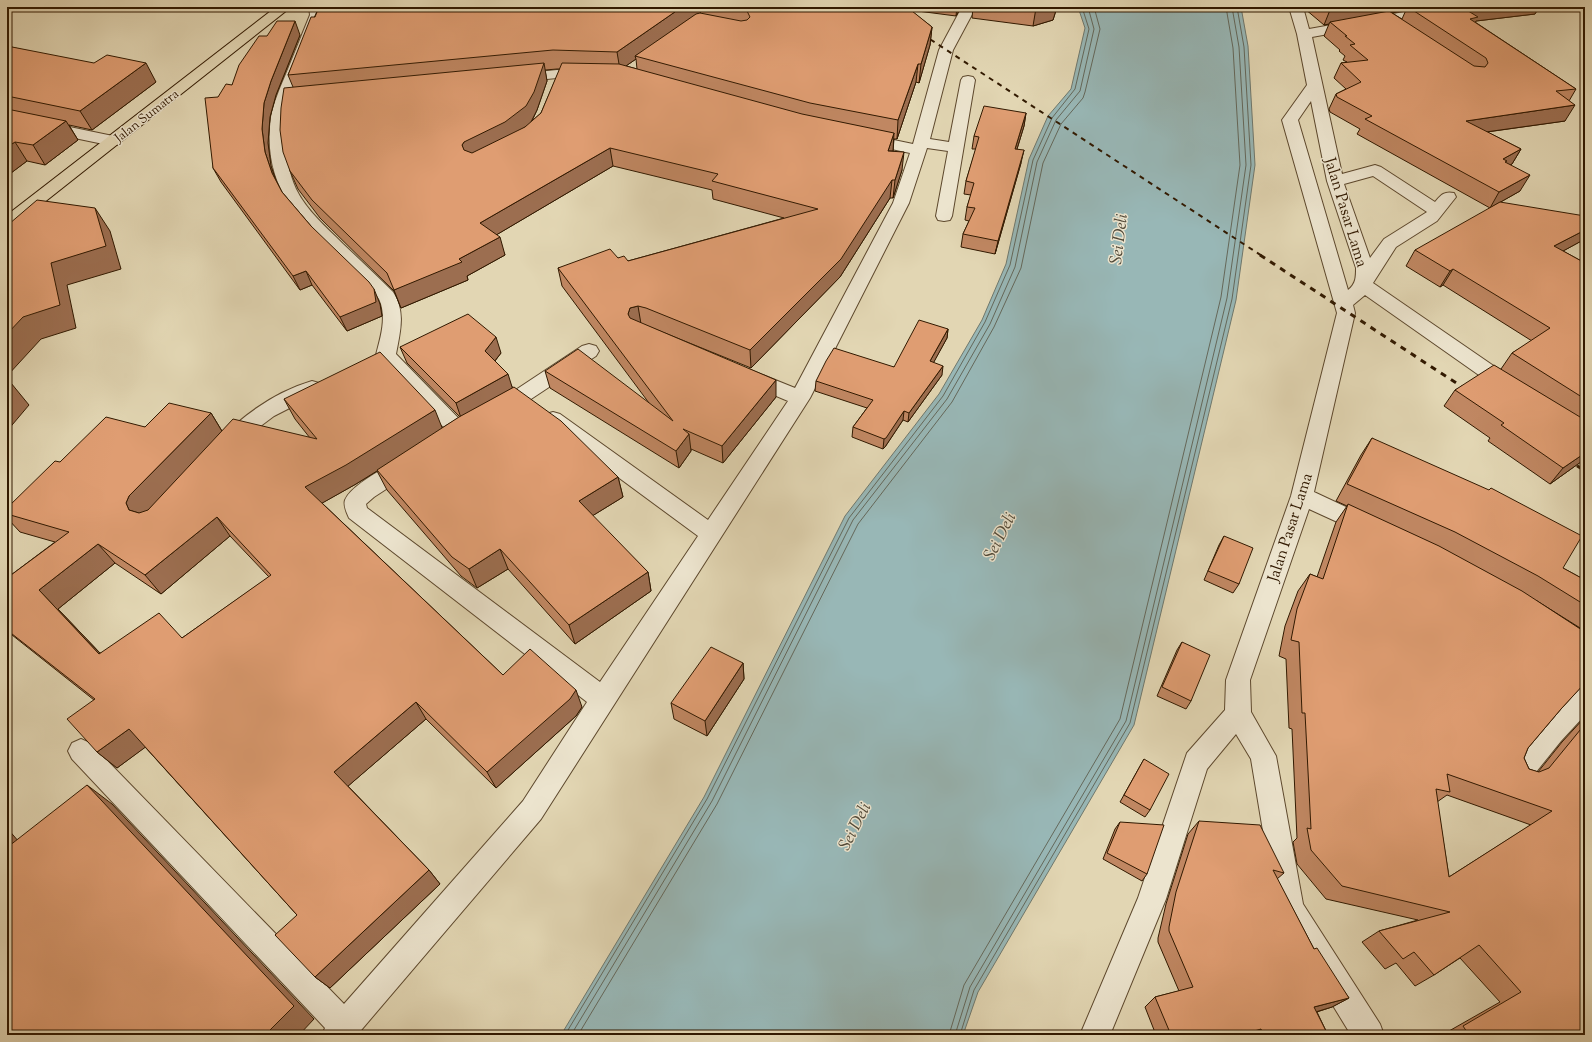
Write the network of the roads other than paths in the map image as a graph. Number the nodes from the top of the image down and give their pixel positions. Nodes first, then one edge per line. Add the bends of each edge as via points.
1 (284, 7) edge
2 (316, 7) edge
3 (969, 7) edge
4 (1296, 7) edge
5 (1454, 7) edge
6 (1386, 20) junction
7 (1399, 28) edge
8 (1304, 34) junction
9 (603, 75) edge
10 (502, 79) edge
11 (968, 80) dead end
12 (1315, 85) junction
13 (7, 119) edge
14 (852, 136) edge
15 (113, 141) junction
16 (920, 147) junction
17 (956, 147) junction
18 (1336, 181) junction
19 (1448, 197) dead end
20 (1437, 210) junction
21 (944, 216) dead end
22 (7, 223) edge
23 (1365, 282) junction
24 (1344, 304) junction
25 (589, 350) dead end
26 (728, 368) edge
27 (330, 380) edge
28 (1526, 397) edge
29 (800, 398) junction
30 (213, 459) edge
31 (1302, 496) junction
32 (712, 534) junction
33 (1385, 534) edge
34 (1585, 698) edge
35 (602, 699) junction
36 (1238, 714) junction
37 (81, 752) edge
38 (1519, 773) edge
39 (340, 1030) edge
40 (1095, 1035) edge
41 (1368, 1035) edge

1 - 15 highway, Jalan Sumatra
2 - 35 street via 317,15 291,99 279,117 278,144 281,168 288,189 302,211 392,305 394,316 379,358 466,428 366,491 355,502 357,512
3 - 16 street via 946,50
4 - 8 street, Jalan Pasar Lama
5 - 6 street
6 - 7 street
6 - 8 street
8 - 12 street, Jalan Pasar Lama
9 - 10 street via 556,81
11 - 17 street
12 - 18 street, Jalan Pasar Lama
12 - 24 street via 1290,120
13 - 15 street
14 - 16 street
15 - 22 highway, Jalan Sumatra
16 - 17 street
16 - 29 street via 901,203
17 - 21 street
18 - 20 street via 1376,170
18 - 23 street, Jalan Pasar Lama via 1365,268
19 - 20 street
20 - 23 street via 1431,217 1390,243
23 - 24 street, Jalan Pasar Lama
23 - 28 street via 1487,372
24 - 31 street, Jalan Pasar Lama via 1346,313
25 - 32 street via 514,400
26 - 29 street
27 - 30 street via 288,398 263,413 240,430
29 - 32 street
31 - 33 street
31 - 36 street, Jalan Pasar Lama via 1238,680
32 - 35 street
34 - 38 street
35 - 39 street via 532,810
36 - 40 street via 1196,762 1152,899
36 - 41 street via 1263,756 1290,909
37 - 39 street

